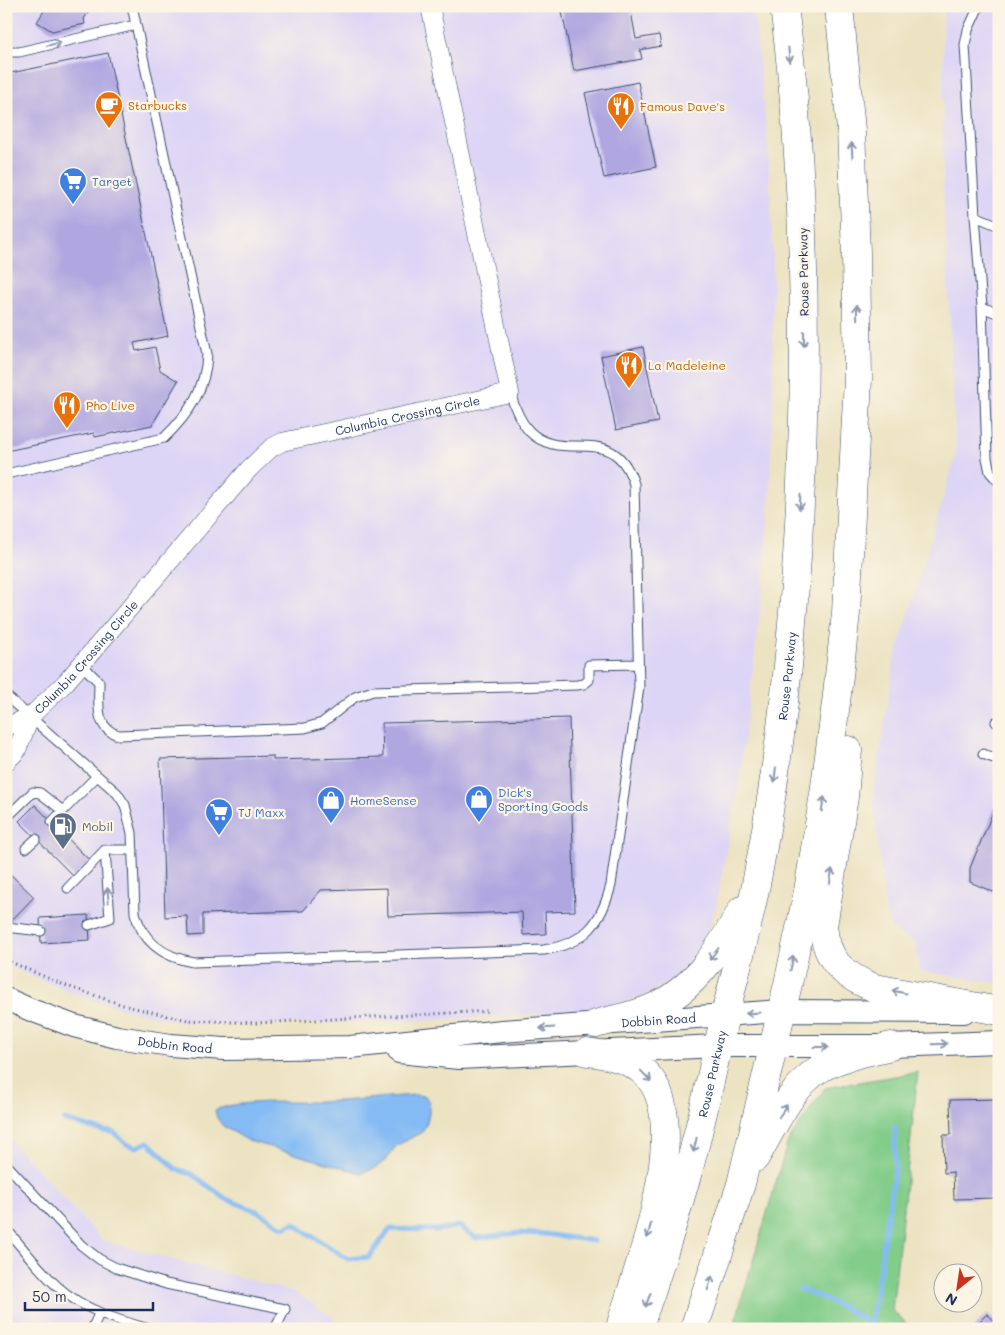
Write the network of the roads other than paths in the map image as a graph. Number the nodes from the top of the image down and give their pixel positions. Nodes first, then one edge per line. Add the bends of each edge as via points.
1 (132, 6) edge
2 (430, 6) edge
3 (784, 6) edge
4 (839, 6) edge
5 (979, 6) edge
6 (136, 25) junction
7 (6, 52) edge
8 (974, 216) junction
9 (999, 226) edge
10 (982, 307) junction
11 (999, 314) edge
12 (858, 378) junction
13 (510, 393) junction
14 (6, 474) edge
15 (999, 482) edge
16 (81, 664) junction
17 (638, 664) junction
18 (6, 696) edge
19 (31, 716) junction
20 (6, 726) edge
21 (983, 754) dead end
22 (999, 760) edge
23 (6, 762) edge
24 (97, 776) junction
25 (63, 811) junction
26 (6, 818) edge
27 (52, 822) dead end
28 (36, 838) dead end
29 (26, 848) dead end
30 (105, 850) junction
31 (133, 850) junction
32 (757, 883) junction
33 (68, 888) dead end
34 (89, 925) dead end
35 (6, 926) edge
36 (41, 931) dead end
37 (6, 999) edge
38 (781, 1010) junction
39 (999, 1011) edge
40 (725, 1015) junction
41 (596, 1024) junction
42 (999, 1042) edge
43 (718, 1046) junction
44 (891, 1046) junction
45 (350, 1047) junction
46 (772, 1047) junction
47 (586, 1052) junction
48 (6, 1164) edge
49 (741, 1184) junction
50 (6, 1229) edge
51 (99, 1314) junction
52 (92, 1329) edge
53 (149, 1329) edge
54 (275, 1329) edge
55 (619, 1329) edge
56 (638, 1329) edge
57 (694, 1329) edge

1 - 6 lane
2 - 13 street
3 -> 32 main road, Rouse Parkway via 798,156 804,381 800,499 785,698
12 -> 4 main road via 851,139
5 - 8 lane via 965,45
7 -> 6 lane via 19,52
6 - 14 lane via 207,354 201,389 179,424 164,438
8 - 9 lane
8 - 10 lane
10 - 11 lane
10 - 15 lane via 987,458 990,472
38 -> 12 main road via 810,881 836,703 846,613
39 -> 12 main road via 875,988 859,982 837,966 824,940 823,926 844,797 851,705 859,500
13 - 16 street, Columbia Crossing Circle via 282,442 271,448 249,469
13 - 17 lane via 522,423 540,439 561,446 604,448 624,462 630,472 634,484
16 - 17 lane via 99,682 102,724 111,733 119,735 305,728 322,724 354,697 373,691 577,685 589,680 589,665
16 - 19 street, Columbia Crossing Circle
17 - 31 lane via 639,687 611,886 606,904 589,931 576,942 560,948 193,962 177,959 164,954 138,925 134,907
18 - 19 lane
19 - 20 street, Columbia Crossing Circle
19 - 23 street, Columbia Crossing Circle via 16,752
19 - 24 lane
21 - 22 lane
24 - 25 lane
24 - 31 lane via 117,793 125,805
25 - 26 lane via 40,793 33,792
25 - 27 lane
28 - 29 lane
30 - 31 lane
30 - 33 lane
34 -> 30 lane via 110,918
32 - 40 main road, Rouse Parkway
32 -> 41 main road via 716,953 684,989 651,1009
35 - 36 lane
37 - 45 street, Dobbin Road via 74,1026 117,1037 171,1045 224,1049
38 - 39 street, Dobbin Road
38 -> 40 street, Dobbin Road
38 - 46 main road
40 - 41 street, Dobbin Road
40 - 43 main road, Rouse Parkway
41 -> 45 street, Dobbin Road
44 -> 42 street, Dobbin Road
43 - 46 street, Dobbin Road
43 - 47 street, Dobbin Road
43 -> 56 main road, Rouse Parkway via 689,1168
46 -> 44 street, Dobbin Road
49 -> 44 main road via 777,1120 806,1079 836,1061
45 - 47 street, Dobbin Road via 459,1058
46 - 49 main road
47 -> 55 main road via 616,1056 646,1074 655,1085 666,1121 661,1175 650,1228
48 - 54 lane via 81,1245 99,1259 166,1284 285,1309
57 -> 49 main road
50 - 51 lane via 58,1287
51 - 52 lane
51 - 53 lane

